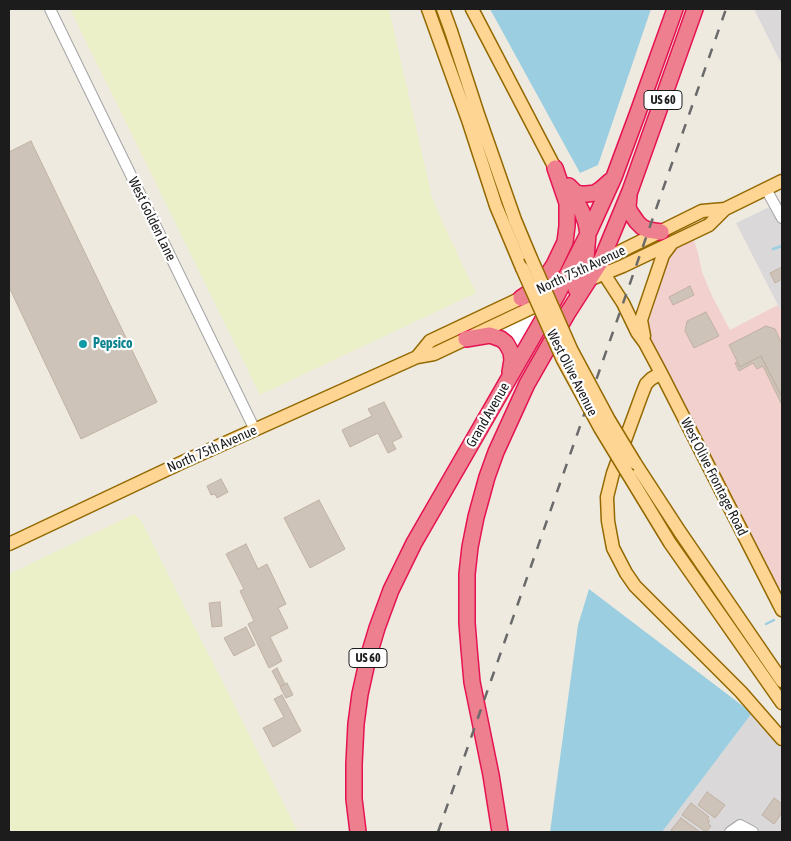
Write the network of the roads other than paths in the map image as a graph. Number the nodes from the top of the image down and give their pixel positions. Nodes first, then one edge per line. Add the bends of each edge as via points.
1 (50, 9) edge
2 (428, 9) edge
3 (442, 9) edge
4 (472, 9) edge
5 (675, 9) edge
6 (695, 9) edge
7 (555, 168) junction
8 (614, 177) junction
9 (782, 181) edge
10 (569, 186) junction
11 (766, 189) junction
12 (630, 191) junction
13 (595, 218) junction
14 (782, 218) edge
15 (588, 234) junction
16 (667, 237) junction
17 (603, 267) junction
18 (579, 278) junction
19 (557, 295) junction
20 (521, 298) junction
21 (466, 339) junction
22 (646, 343) junction
23 (417, 357) junction
24 (661, 373) junction
25 (506, 385) junction
26 (255, 430) junction
27 (9, 544) edge
28 (782, 610) edge
29 (782, 681) edge
30 (782, 703) edge
31 (782, 738) edge
32 (358, 832) edge
33 (500, 832) edge
34 (730, 832) edge
35 (753, 832) edge

1 - 26 street, West Golden Lane
2 - 30 main road, West Olive Avenue, bridge via 496,206 563,360 670,543
3 - 29 main road, West Olive Avenue, bridge via 515,220 572,349 635,463
4 - 7 main road
5 - 8 highway, Grand Avenue / US 60
6 - 12 highway, Grand Avenue / US 60
7 - 10 highway
7 - 20 highway via 567,203 565,242 544,280
8 - 10 highway via 595,193 580,194
8 - 13 highway, Grand Avenue / US 60
9 - 11 main road, North 75th Avenue
10 - 15 highway via 582,212
11 - 14 street
11 - 16 main road, North 75th Avenue via 725,209 702,211
12 - 16 highway via 628,207 636,222
12 - 17 highway, Grand Avenue / US 60
13 - 15 highway, Grand Avenue / US 60
13 - 17 highway via 596,241
15 - 18 highway, Grand Avenue / US 60
16 - 17 main road, North 75th Avenue
16 - 22 main road via 643,314 641,325
17 - 18 highway, Grand Avenue / US 60
17 - 22 main road
18 - 19 highway, Grand Avenue / US 60
18 - 20 main road, North 75th Avenue
18 - 33 highway, Grand Avenue via 567,314 527,384 496,452 484,485 470,547 467,574 470,663
19 - 21 main road, North 75th Avenue
19 - 25 highway, Grand Avenue / US 60
20 - 23 main road, North 75th Avenue via 430,341
21 - 23 main road, North 75th Avenue via 434,354
21 - 25 highway via 494,336 506,343 512,360
22 - 24 main road, West Olive Frontage Road
23 - 26 main road, North 75th Avenue
24 - 28 main road, West Olive Frontage Road
24 - 31 main road via 646,384 613,473 607,497 613,548 635,586 741,692
25 - 32 highway, Grand Avenue / US 60 via 414,543 377,628 360,694 356,724 354,799
26 - 27 main road, North 75th Avenue
34 - 35 street via 740,825

